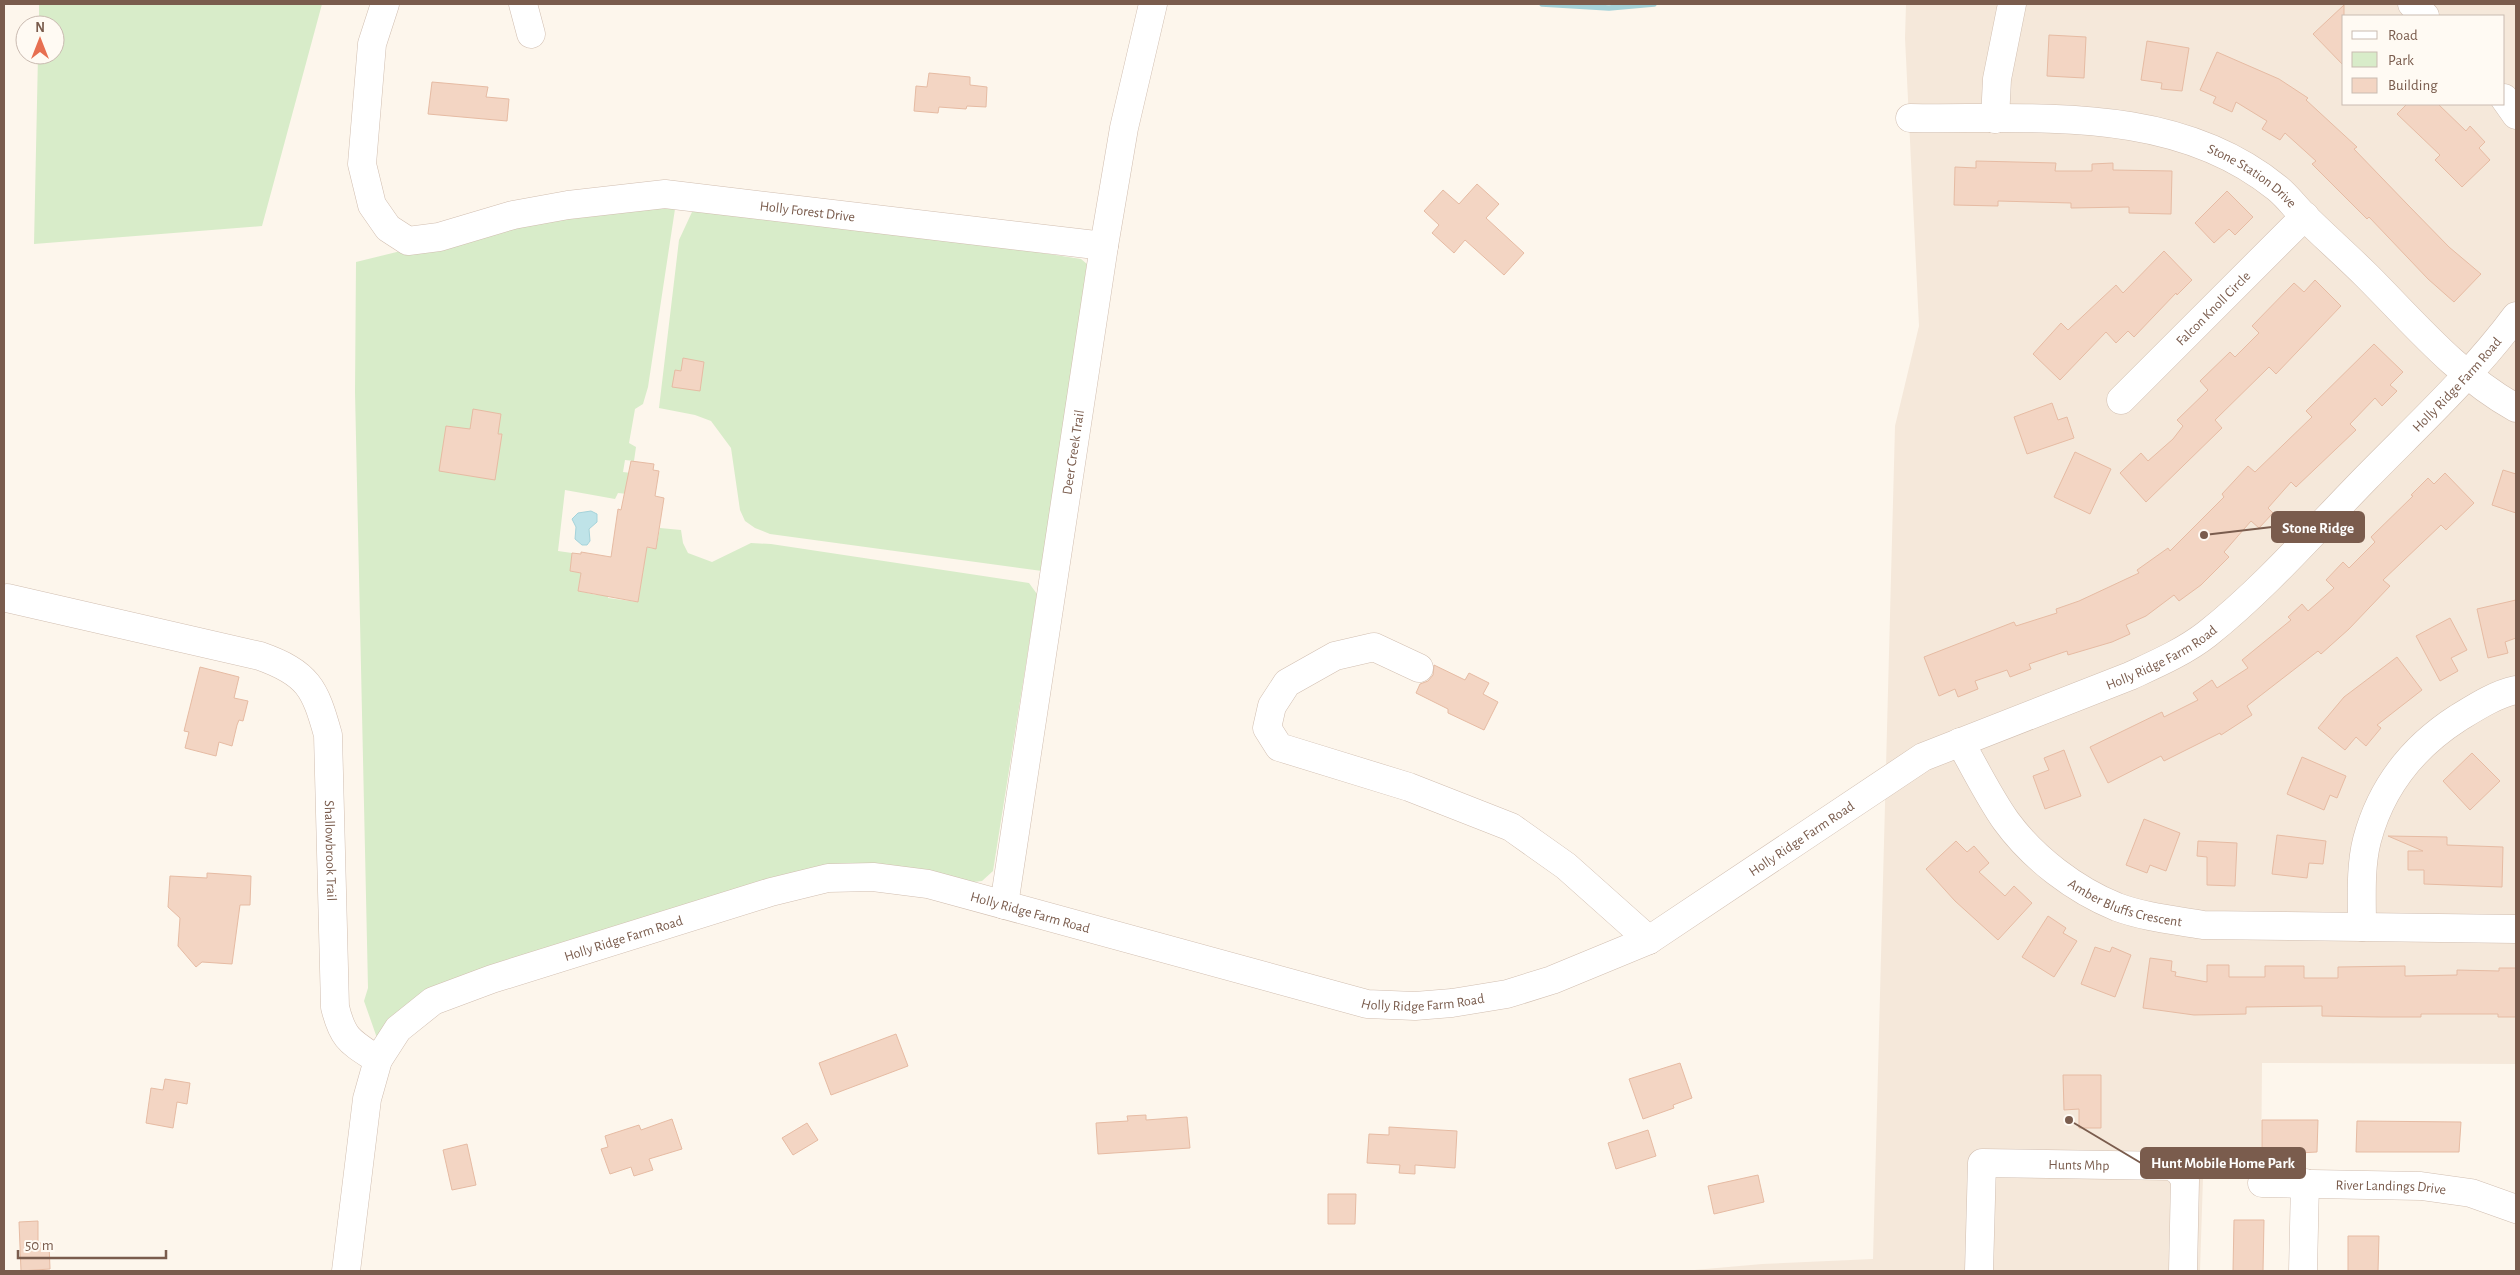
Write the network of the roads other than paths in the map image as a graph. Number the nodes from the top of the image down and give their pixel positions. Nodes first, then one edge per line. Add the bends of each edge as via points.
1 (385, 4) edge
2 (523, 4) edge
3 (1153, 4) edge
4 (2012, 4) edge
5 (2412, 4) edge
6 (2424, 15) edge
7 (531, 34) dead end
8 (2505, 99) edge
9 (2516, 114) edge
10 (1910, 118) dead end
11 (1995, 119) junction
12 (2305, 216) junction
13 (1104, 246) junction
14 (2516, 316) edge
15 (2466, 375) junction
16 (2121, 400) dead end
17 (2516, 408) edge
18 (7, 598) dead end
19 (1419, 668) dead end
20 (2516, 690) edge
21 (1960, 742) junction
22 (1004, 905) junction
23 (2362, 927) junction
24 (2516, 929) edge
25 (1649, 940) junction
26 (378, 1060) junction
27 (2262, 1183) dead end
28 (2305, 1183) junction
29 (2516, 1209) edge
30 (346, 1271) edge
31 (1979, 1271) edge
32 (2183, 1271) edge
33 (2303, 1271) edge

1 - 13 street, Holly Forest Drive via 372,44 362,164 372,205 388,228 408,241 439,237 513,216 568,205 665,194
2 - 7 street
3 - 13 street, Deer Creek Trail via 1124,128
4 - 11 street via 1998,79
5 - 6 street
8 - 9 street
10 - 11 street, Stone Station Drive
11 - 12 street, Stone Station Drive via 2051,118 2116,123 2156,130 2198,143 2237,161 2278,189
12 - 15 street, Stone Station Drive
12 - 16 street, Falcon Knoll Circle
13 - 22 street, Deer Creek Trail
14 - 15 street, Holly Ridge Farm Road
15 - 17 street, Stone Station Drive
15 - 21 street, Holly Ridge Farm Road via 2256,589 2206,635 2130,676
18 - 26 street, Shallowbrook Trail via 260,656 297,673 311,688 328,735 335,1007 348,1040
19 - 25 street via 1374,647 1335,656 1287,683 1272,706 1267,728 1279,747 1410,787 1511,827 1566,866
20 - 23 street via 2470,711 2433,734 2404,764 2380,805 2367,841
21 - 23 street, Amber Bluffs Crescent via 2006,821 2038,858 2078,886 2117,907 2154,917 2203,924
21 - 25 street, Holly Ridge Farm Road via 1923,757
22 - 25 street, Holly Ridge Farm Road via 1367,1004 1415,1006 1507,994 1552,980
22 - 26 street, Holly Ridge Farm Road via 928,884 873,877 828,878 492,979 433,1001 398,1029
23 - 24 street, Amber Bluffs Crescent
26 - 30 street, Holly Ridge Farm Road via 367,1099
27 - 28 street, River Landings Drive
28 - 29 street, River Landings Drive via 2421,1186 2470,1193
28 - 33 street
31 - 32 street, Hunts Mhp via 1982,1163 2172,1166 2185,1180

